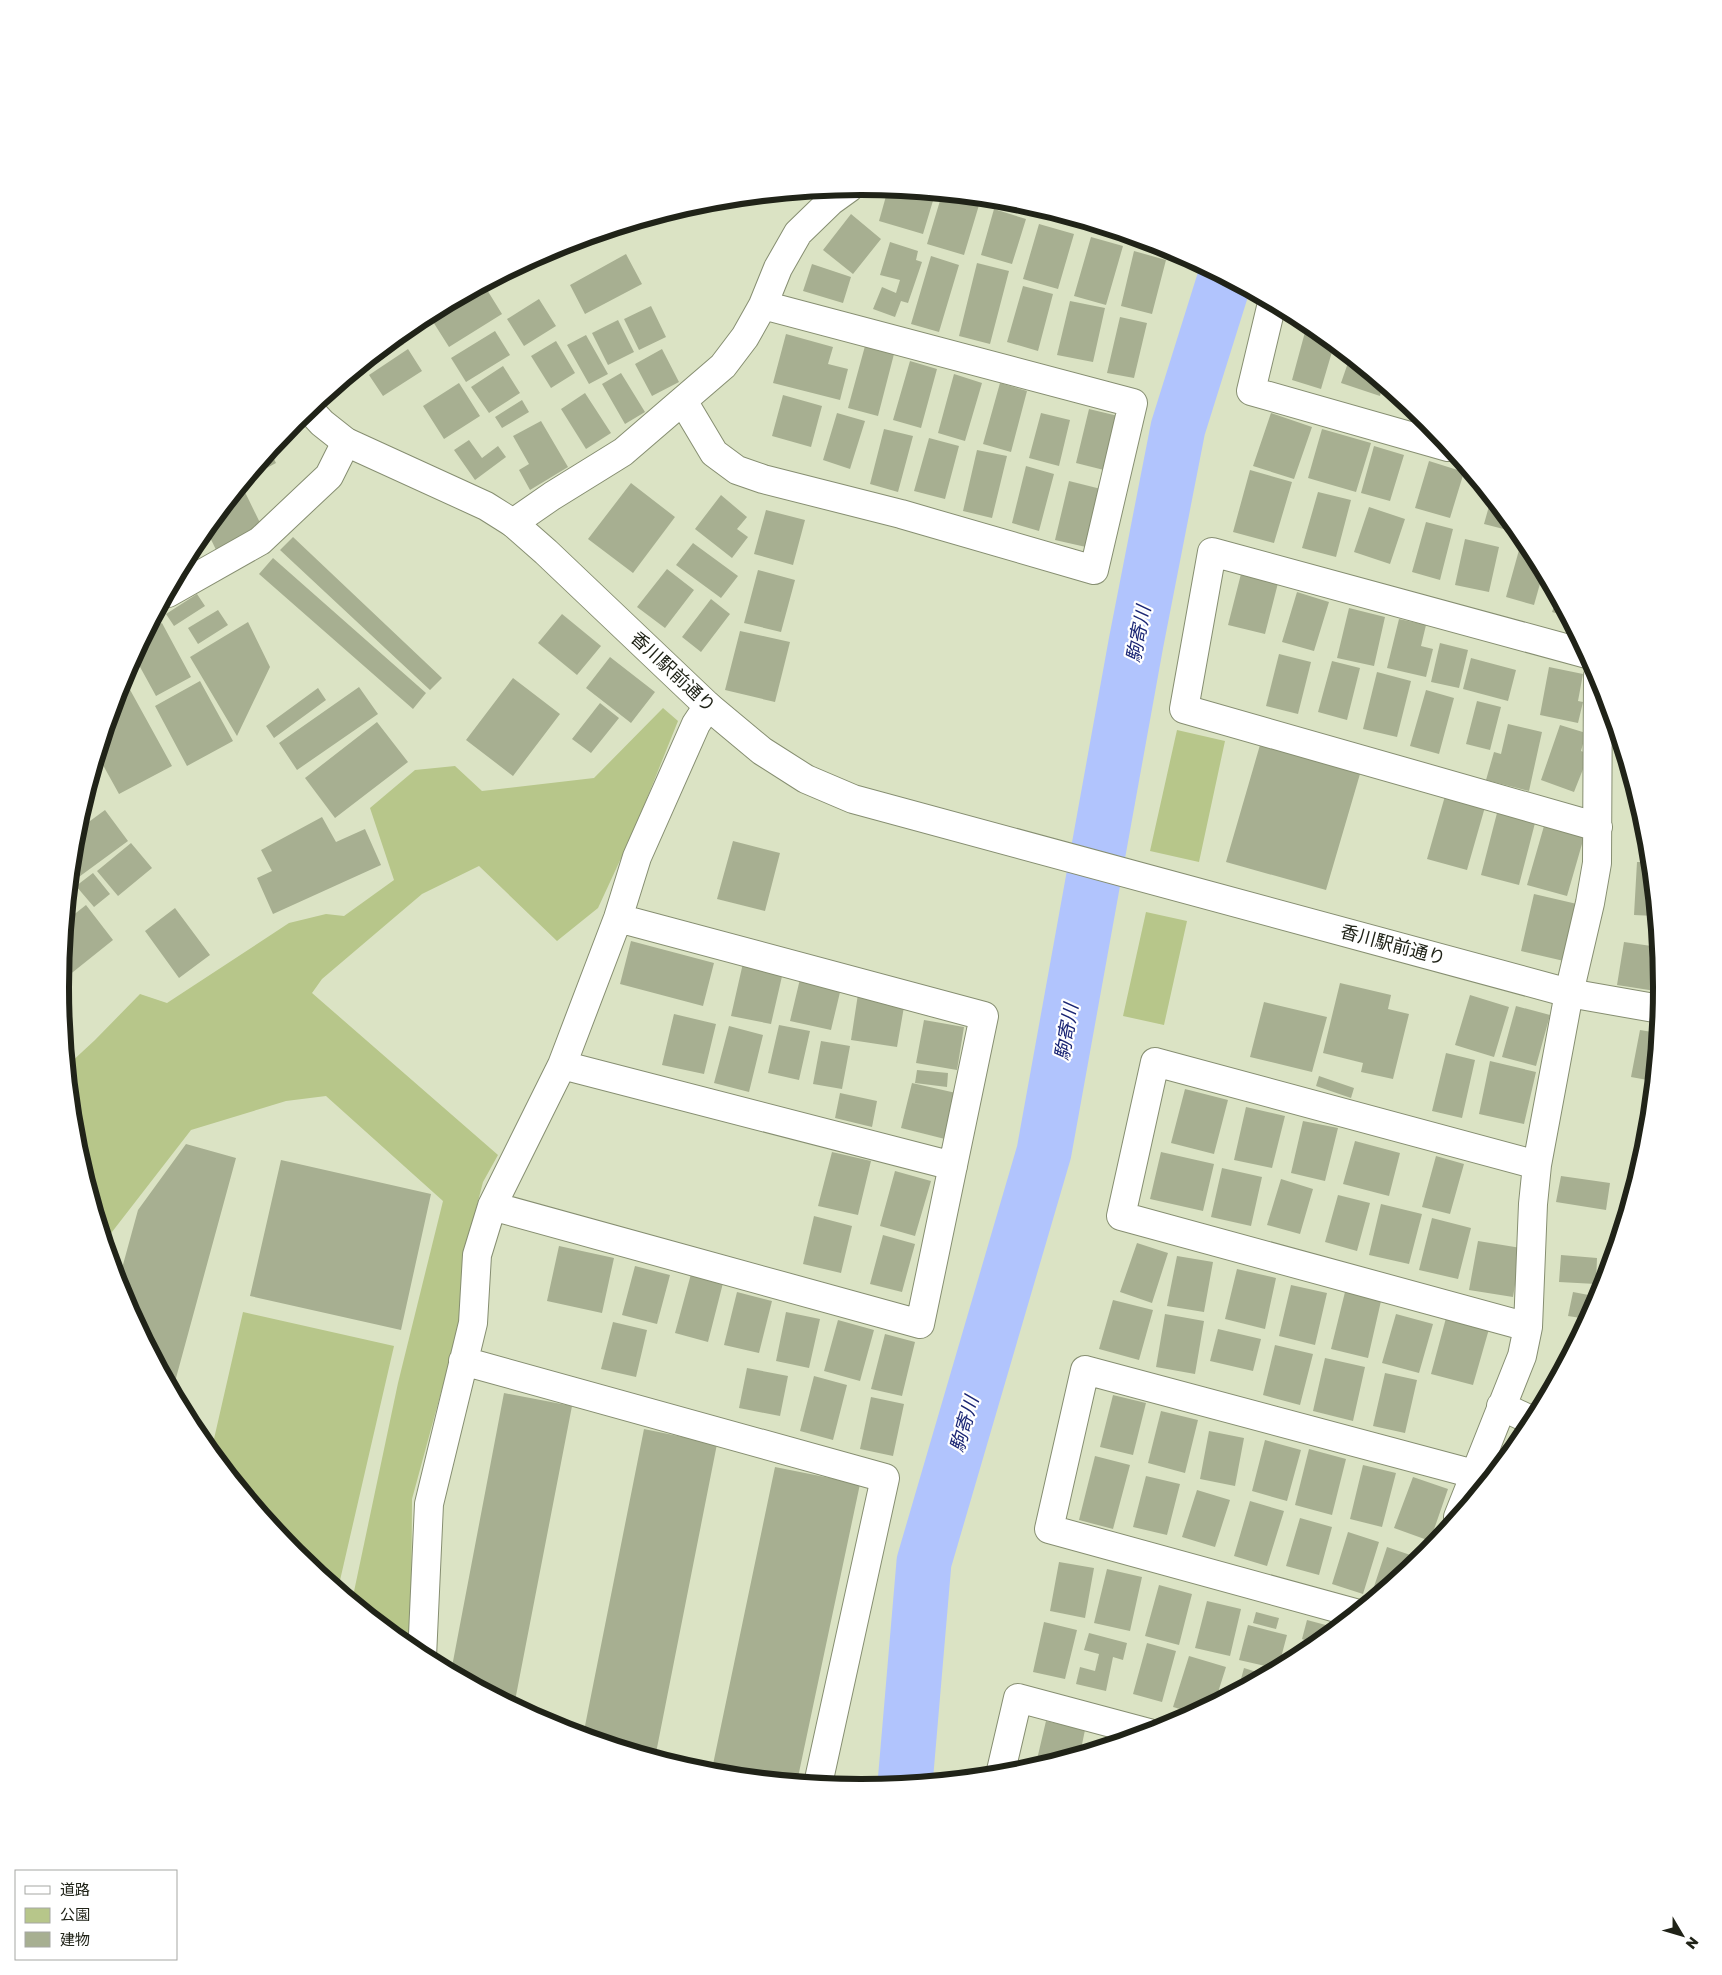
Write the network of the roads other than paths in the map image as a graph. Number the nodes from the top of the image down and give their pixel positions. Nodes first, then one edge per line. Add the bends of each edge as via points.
1 (838, 196) edge
2 (763, 305) junction
3 (1270, 310) edge
4 (683, 402) junction
5 (314, 415) edge
6 (346, 442) junction
7 (1437, 444) edge
8 (513, 523) junction
9 (177, 588) edge
10 (1579, 652) edge
11 (1598, 698) edge
12 (708, 706) junction
13 (1598, 827) junction
14 (618, 918) junction
15 (1569, 993) junction
16 (1653, 1007) edge
17 (562, 1065) junction
18 (1537, 1165) junction
19 (953, 1166) junction
20 (492, 1206) junction
21 (1528, 1327) junction
22 (463, 1361) junction
23 (1501, 1406) junction
24 (1526, 1418) edge
25 (1474, 1474) junction
26 (1464, 1502) edge
27 (1349, 1611) edge
28 (422, 1647) edge
29 (1137, 1730) edge
30 (1002, 1767) edge
31 (819, 1778) edge

1 - 2 street via 798,233 778,268
2 - 4 street via 723,366
2 - 4 street via 1133,403 1094,570 737,470 714,453
3 - 7 street via 1251,391
4 - 8 street via 624,452
5 - 6 street, 香川駅前通り
6 - 8 street, 香川駅前通り via 486,506
6 - 9 street via 329,476 260,541
8 - 12 street, 香川駅前通り
10 - 13 street via 1212,552 1184,709
11 - 13 street
12 - 14 street via 696,724 637,857
12 - 15 street, 香川駅前通り via 762,751 806,779 853,799
13 - 15 street via 1597,863
14 - 17 street
14 - 19 street via 984,1016
15 - 16 street, 香川駅前通り
15 - 18 street
17 - 19 street
17 - 20 street
18 - 21 street
18 - 21 street via 1155,1062 1120,1216
19 - 20 street via 920,1324
20 - 22 street via 477,1255 473,1323
21 - 23 street via 1522,1356
22 - 28 street via 429,1504
22 - 31 street via 885,1478
23 - 24 street
23 - 25 street
25 - 26 street
25 - 27 street via 1085,1370 1049,1529
29 - 30 street via 1018,1698

